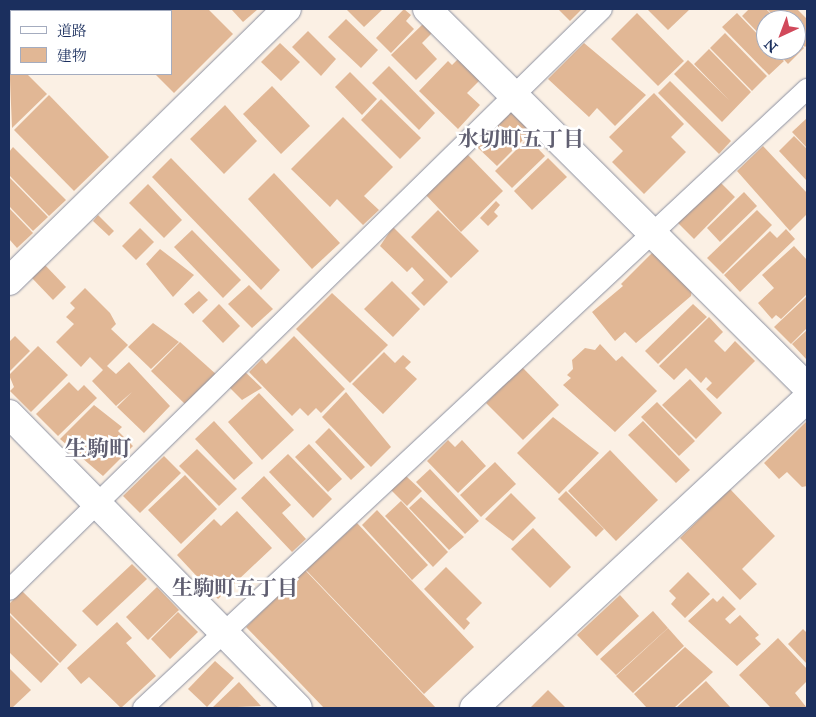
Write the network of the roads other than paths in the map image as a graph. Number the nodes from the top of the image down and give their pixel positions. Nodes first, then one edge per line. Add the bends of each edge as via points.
1 (287, 9) edge
2 (427, 9) edge
3 (602, 9) edge
4 (807, 89) edge
5 (514, 94) junction
6 (652, 234) junction
7 (9, 280) edge
8 (807, 387) edge
9 (807, 399) edge
10 (9, 414) edge
11 (99, 502) junction
12 (9, 590) edge
13 (226, 632) junction
14 (144, 708) edge
15 (298, 708) edge
16 (474, 708) edge

1 - 7 street
2 - 5 street
3 - 5 lane
4 - 6 lane
5 - 6 street
5 - 11 lane
6 - 8 street
6 - 13 lane
9 - 16 street
10 - 11 street
11 - 12 lane
11 - 13 street
13 - 14 lane
13 - 15 street

